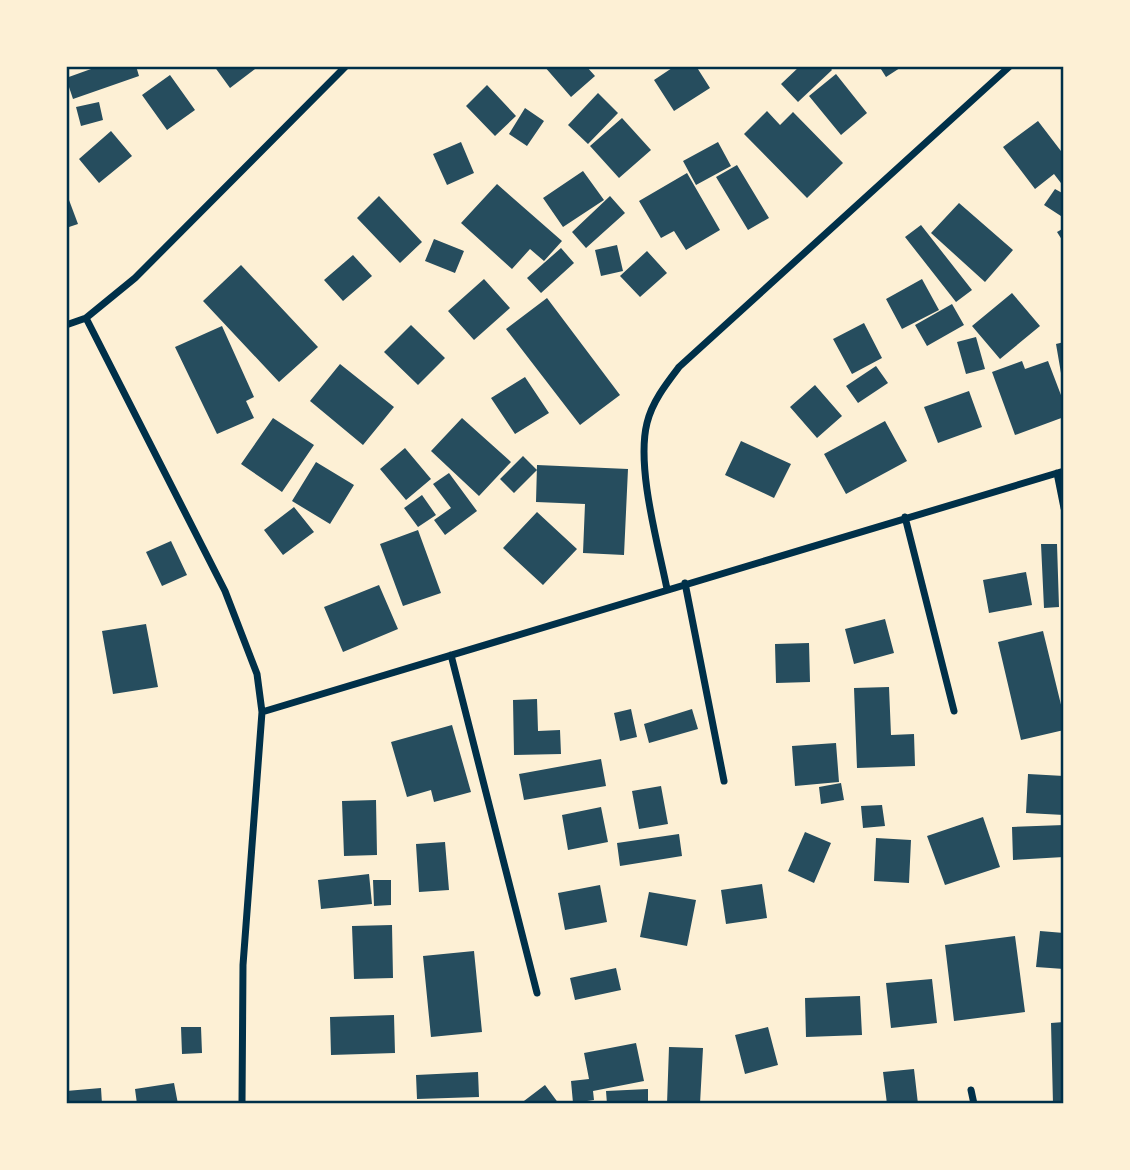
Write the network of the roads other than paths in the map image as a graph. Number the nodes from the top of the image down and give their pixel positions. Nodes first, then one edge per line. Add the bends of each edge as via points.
1 (346, 66) edge
2 (1010, 66) edge
3 (86, 318) junction
4 (66, 325) edge
5 (1060, 472) edge
6 (1063, 508) edge
7 (905, 517) junction
8 (685, 583) junction
9 (667, 589) junction
10 (451, 654) junction
11 (954, 711) dead end
12 (262, 712) junction
13 (724, 781) dead end
14 (537, 993) dead end
15 (971, 1090) dead end
16 (242, 1104) edge
17 (974, 1104) edge

1 - 3 street via 180,235
2 - 9 street via 679,367 658,395 647,424 645,460
3 - 4 street
3 - 12 street via 225,591 257,674
5 - 6 street
5 - 7 street
7 - 8 street
7 - 11 street
8 - 9 street
8 - 13 street
9 - 10 street
10 - 12 street
10 - 14 street
12 - 16 street via 243,965
15 - 17 street

